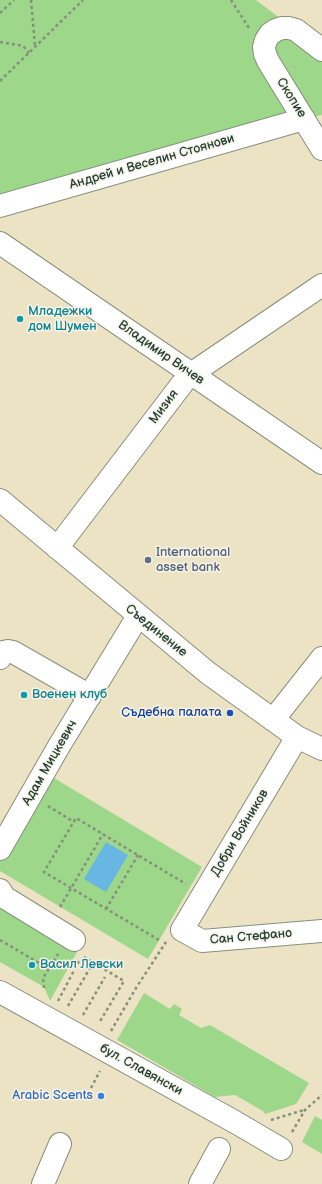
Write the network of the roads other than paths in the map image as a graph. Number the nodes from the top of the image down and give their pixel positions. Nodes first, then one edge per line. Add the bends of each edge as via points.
1 (322, 50) edge
2 (304, 119) junction
3 (322, 148) edge
4 (0, 206) edge
5 (0, 243) edge
6 (322, 285) edge
7 (191, 374) junction
8 (322, 463) edge
9 (0, 500) edge
10 (57, 548) junction
11 (138, 616) junction
12 (0, 658) edge
13 (322, 658) edge
14 (90, 696) junction
15 (273, 720) junction
16 (297, 737) junction
17 (322, 749) edge
18 (0, 849) edge
19 (0, 890) edge
20 (182, 930) joint
21 (322, 931) edge
22 (73, 948) road end
23 (0, 992) edge
24 (286, 1142) road end
25 (60, 1144) dead end
26 (219, 1149) dead end
27 (43, 1184) edge
28 (200, 1184) edge

1 - 2 street, Скопие via 296,30 289,28 282,28 270,34 264,47 268,61
2 - 3 street, Скопие
2 - 4 street, Андрей и Веселин Стоянови
5 - 7 street, Владимир Вичев
6 - 7 street, Мизия
7 - 8 street, Владимир Вичев
7 - 10 street, Мизия
9 - 10 street, Съединение
10 - 11 street, Съединение
11 - 14 street, Адам Мицкевич
11 - 15 street, Съединение via 208,673
12 - 14 street via 4,652 12,652
13 - 15 street
14 - 18 street, Адам Мицкевич
15 - 16 street, Съединение
16 - 17 street, Съединение
16 - 20 street, Добри Войников
19 - 22 street via 4,897
20 - 21 street, Сан Стефано via 202,941
23 - 24 street, бул. Славянски
25 - 27 street
26 - 28 street

